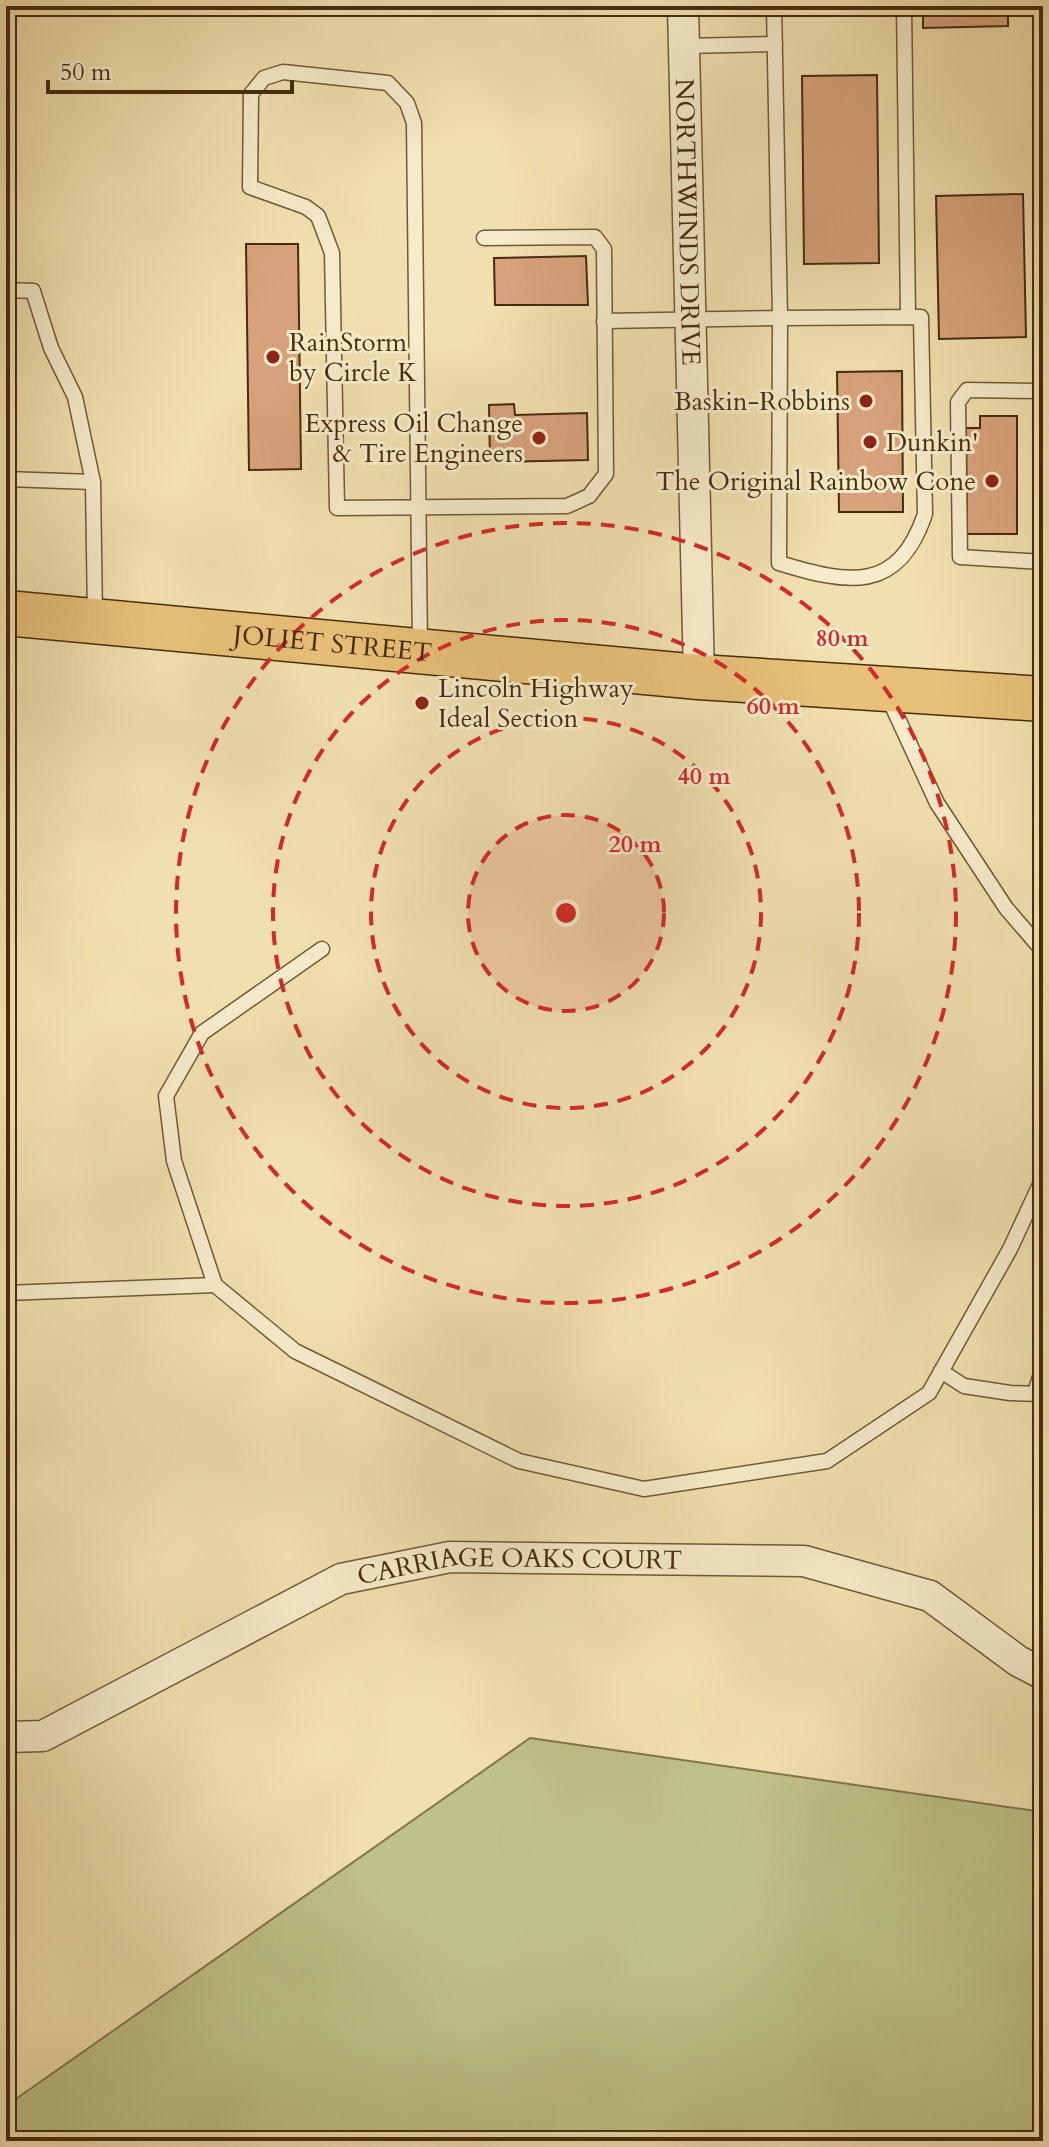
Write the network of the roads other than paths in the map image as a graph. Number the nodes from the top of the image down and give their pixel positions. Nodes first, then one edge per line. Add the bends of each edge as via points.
1 (683, 6) edge
2 (774, 6) edge
3 (904, 6) edge
4 (775, 44) junction
5 (684, 46) junction
6 (484, 238) dead end
7 (6, 290) edge
8 (914, 317) junction
9 (780, 318) junction
10 (604, 321) junction
11 (691, 321) junction
12 (1043, 391) edge
13 (6, 479) edge
14 (93, 482) junction
15 (417, 507) junction
16 (1043, 562) edge
17 (6, 613) edge
18 (95, 621) junction
19 (420, 651) junction
20 (699, 677) junction
21 (884, 689) junction
22 (1043, 699) edge
23 (322, 949) dead end
24 (1043, 951) edge
25 (1043, 1178) edge
26 (215, 1285) junction
27 (6, 1293) edge
28 (1043, 1367) edge
29 (941, 1371) junction
30 (1039, 1393) edge
31 (1043, 1674) edge
32 (6, 1737) edge

1 - 5 street, NORTHWINDS DRIVE
2 - 4 lane
3 - 8 lane
4 - 5 lane
4 - 9 lane
5 - 11 street, NORTHWINDS DRIVE
6 - 10 lane via 595,237 604,249
7 - 14 lane via 33,291 51,348 75,397
8 - 9 lane
8 - 9 lane via 925,514 918,535 892,569 870,577 840,578 779,563
9 - 11 lane
10 - 11 lane
10 - 15 lane via 606,474 589,496 567,506 539,508
11 - 20 street, NORTHWINDS DRIVE
12 - 16 lane via 967,390 958,402 960,557
13 - 14 lane
14 - 18 lane
15 - 15 lane via 337,508 332,253 318,216 250,187 251,94 264,78 283,72 388,83 407,103 414,123
15 - 19 lane
17 - 18 main road, JOLIET STREET
18 - 19 main road, JOLIET STREET
19 - 20 main road, JOLIET STREET
20 - 21 main road, JOLIET STREET
21 - 22 main road, JOLIET STREET
21 - 24 lane via 937,803 1006,908
23 - 26 lane via 202,1033 166,1096 174,1161
25 - 29 lane
26 - 27 lane
26 - 29 lane via 295,1351 519,1461 644,1489 827,1461 929,1393
28 - 30 lane
29 - 30 lane via 964,1386
31 - 32 street, CARRIAGE OAKS COURT via 930,1596 804,1561 450,1557 341,1579 43,1736

